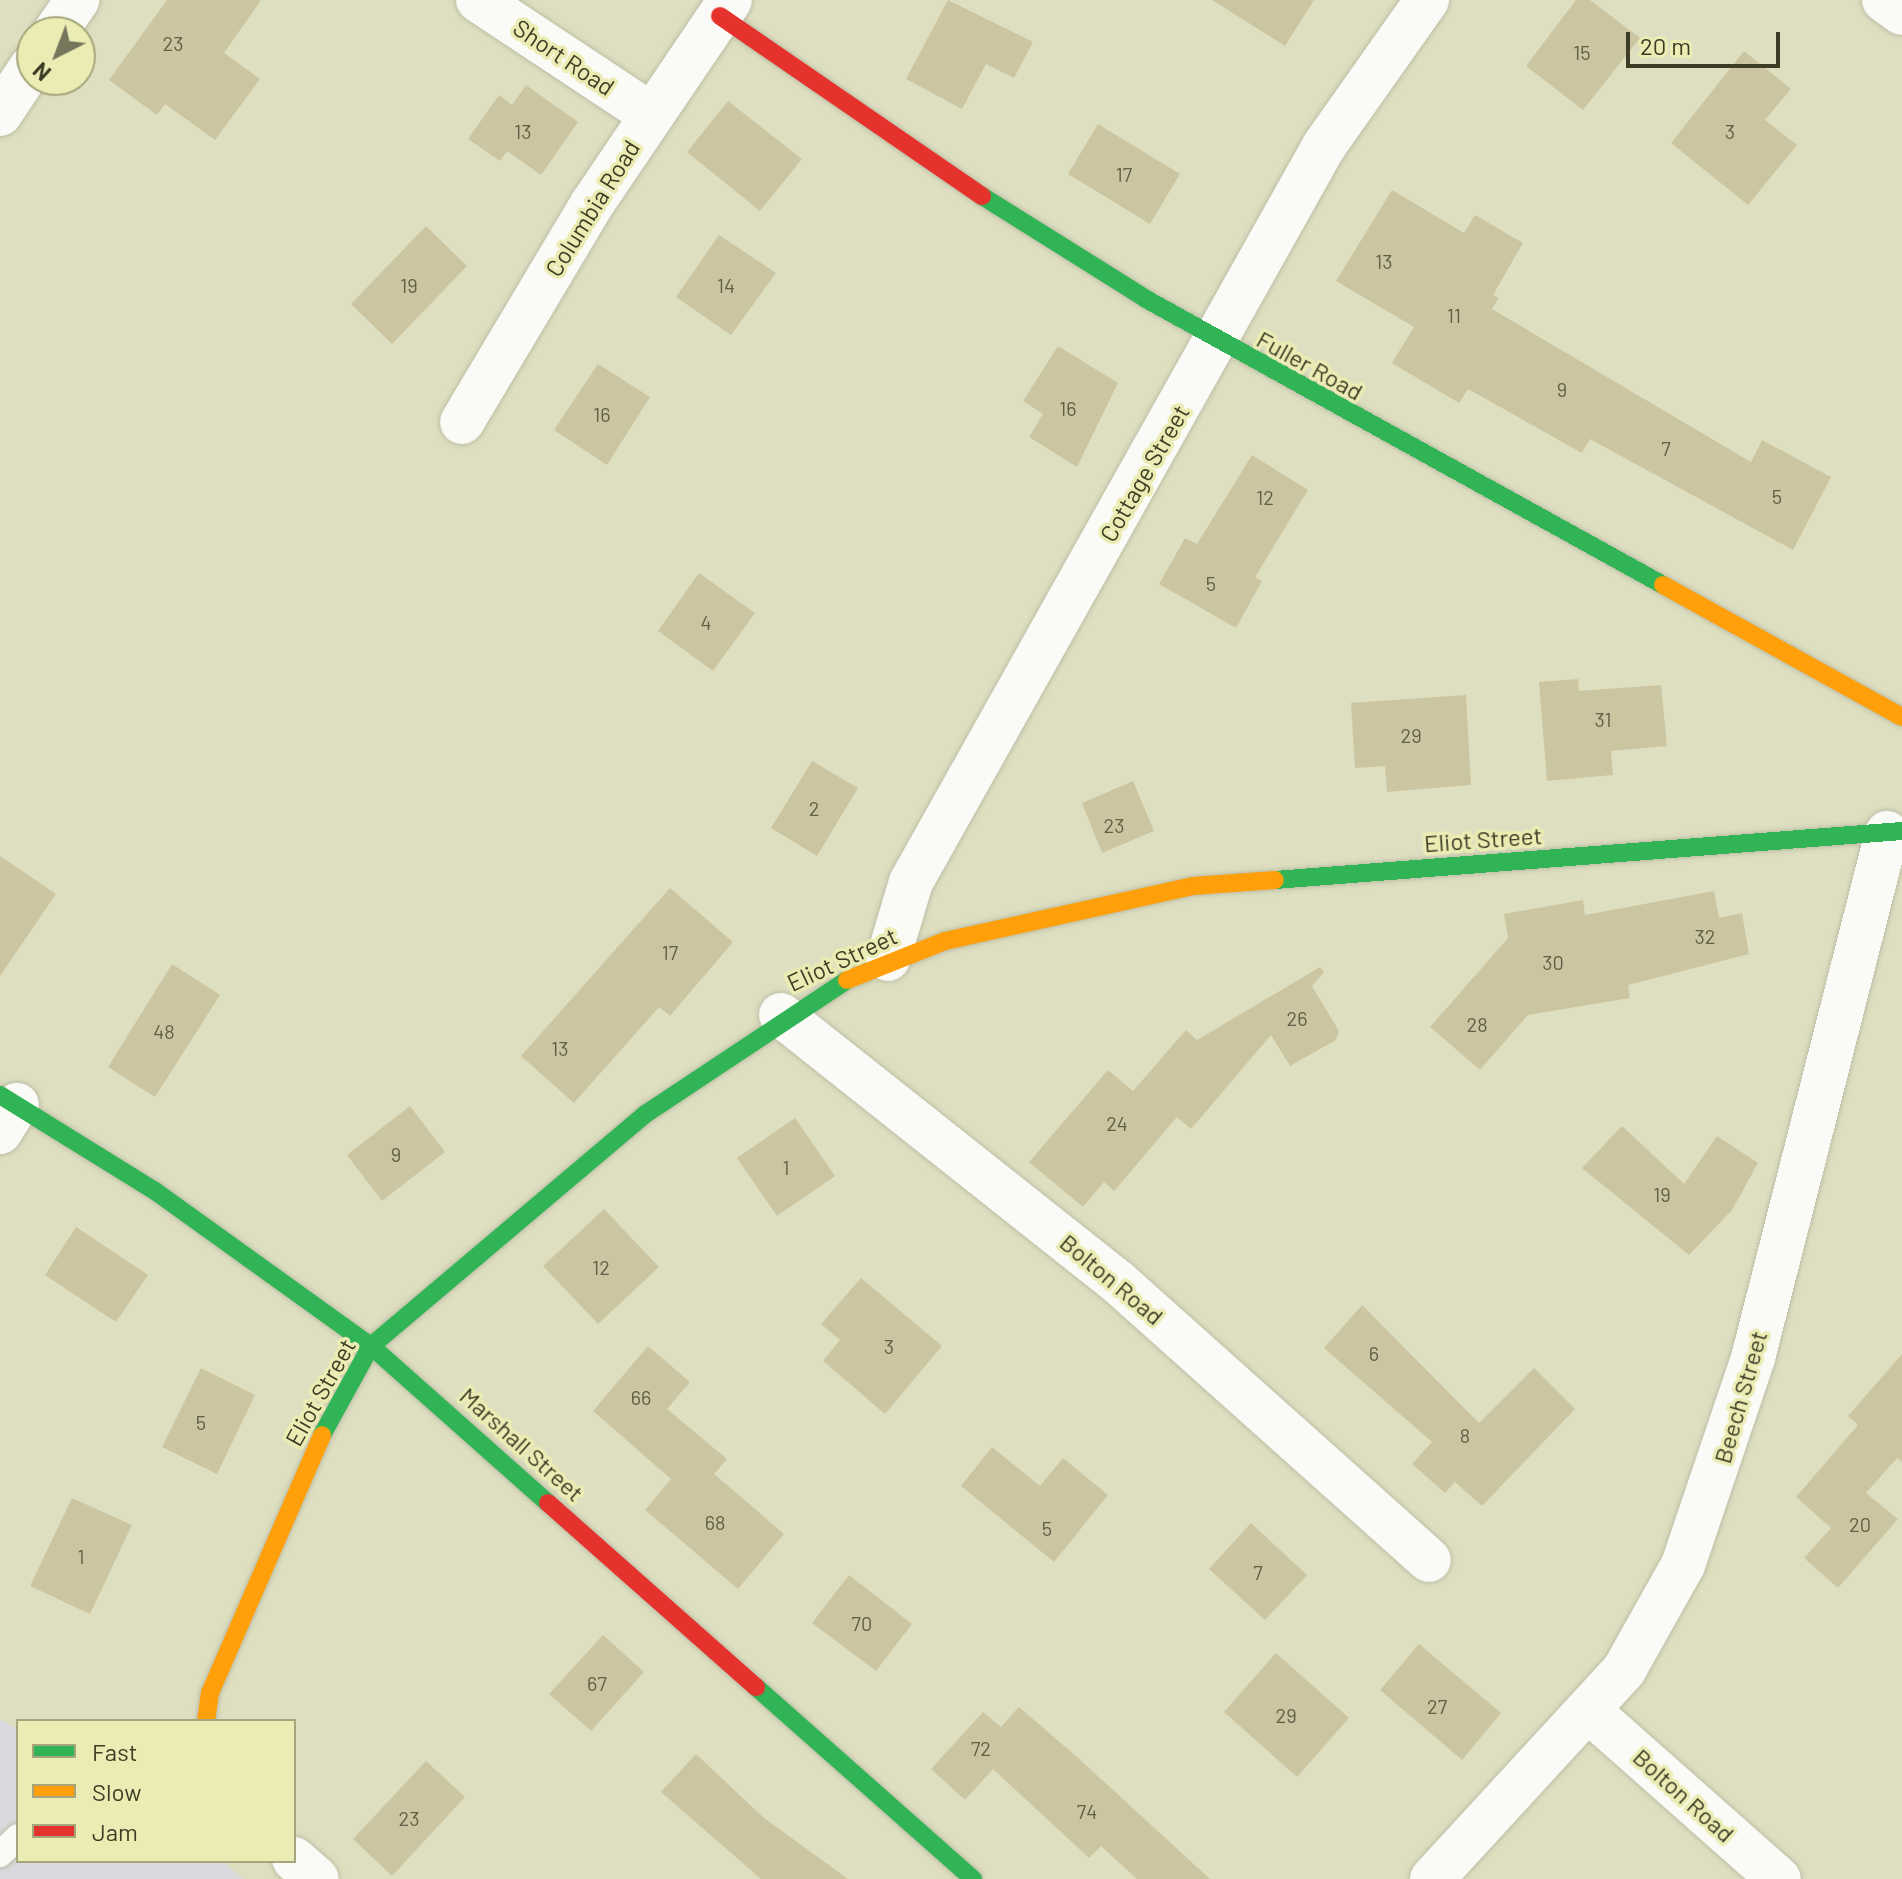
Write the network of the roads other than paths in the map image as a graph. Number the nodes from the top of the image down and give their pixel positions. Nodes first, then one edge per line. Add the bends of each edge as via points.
1 (478, 0) edge
2 (1427, 0) edge
3 (1884, 0) edge
4 (725, 8) edge
5 (1902, 13) edge
6 (16, 90) edge
7 (0, 114) edge
8 (650, 114) junction
9 (1219, 342) junction
10 (462, 422) dead end
11 (1902, 717) edge
12 (1894, 832) edge
13 (888, 959) junction
14 (781, 1015) junction
15 (6, 1110) edge
16 (371, 1346) junction
17 (1429, 1560) dead end
18 (1590, 1712) junction
19 (206, 1719) edge
20 (16, 1839) edge
21 (0, 1854) edge
22 (296, 1861) edge
23 (317, 1879) edge
24 (973, 1879) edge
25 (1432, 1879) edge
26 (1779, 1879) edge

1 - 8 street, Short Road
2 - 9 street, Cottage Street via 1324,146
3 - 5 street
4 - 8 street, Columbia Road
4 - 9 street, Fuller Road via 893,139
6 - 7 street
8 - 10 street, Columbia Road
9 - 11 street, Fuller Road
9 - 13 street, Cottage Street via 911,882
12 - 13 street, Eliot Street via 1246,879 1144,893
12 - 18 street, Beech Street via 1718,1475 1656,1621
13 - 14 street, Eliot Street
14 - 16 street, Eliot Street via 647,1113
14 - 17 street, Bolton Road via 1118,1282
15 - 16 street, Marshall Street via 167,1199
16 - 19 street, Eliot Street via 303,1470 210,1693
16 - 24 street, Marshall Street
18 - 25 street, Beech Street
18 - 26 street, Bolton Road
20 - 21 lane
22 - 23 street

